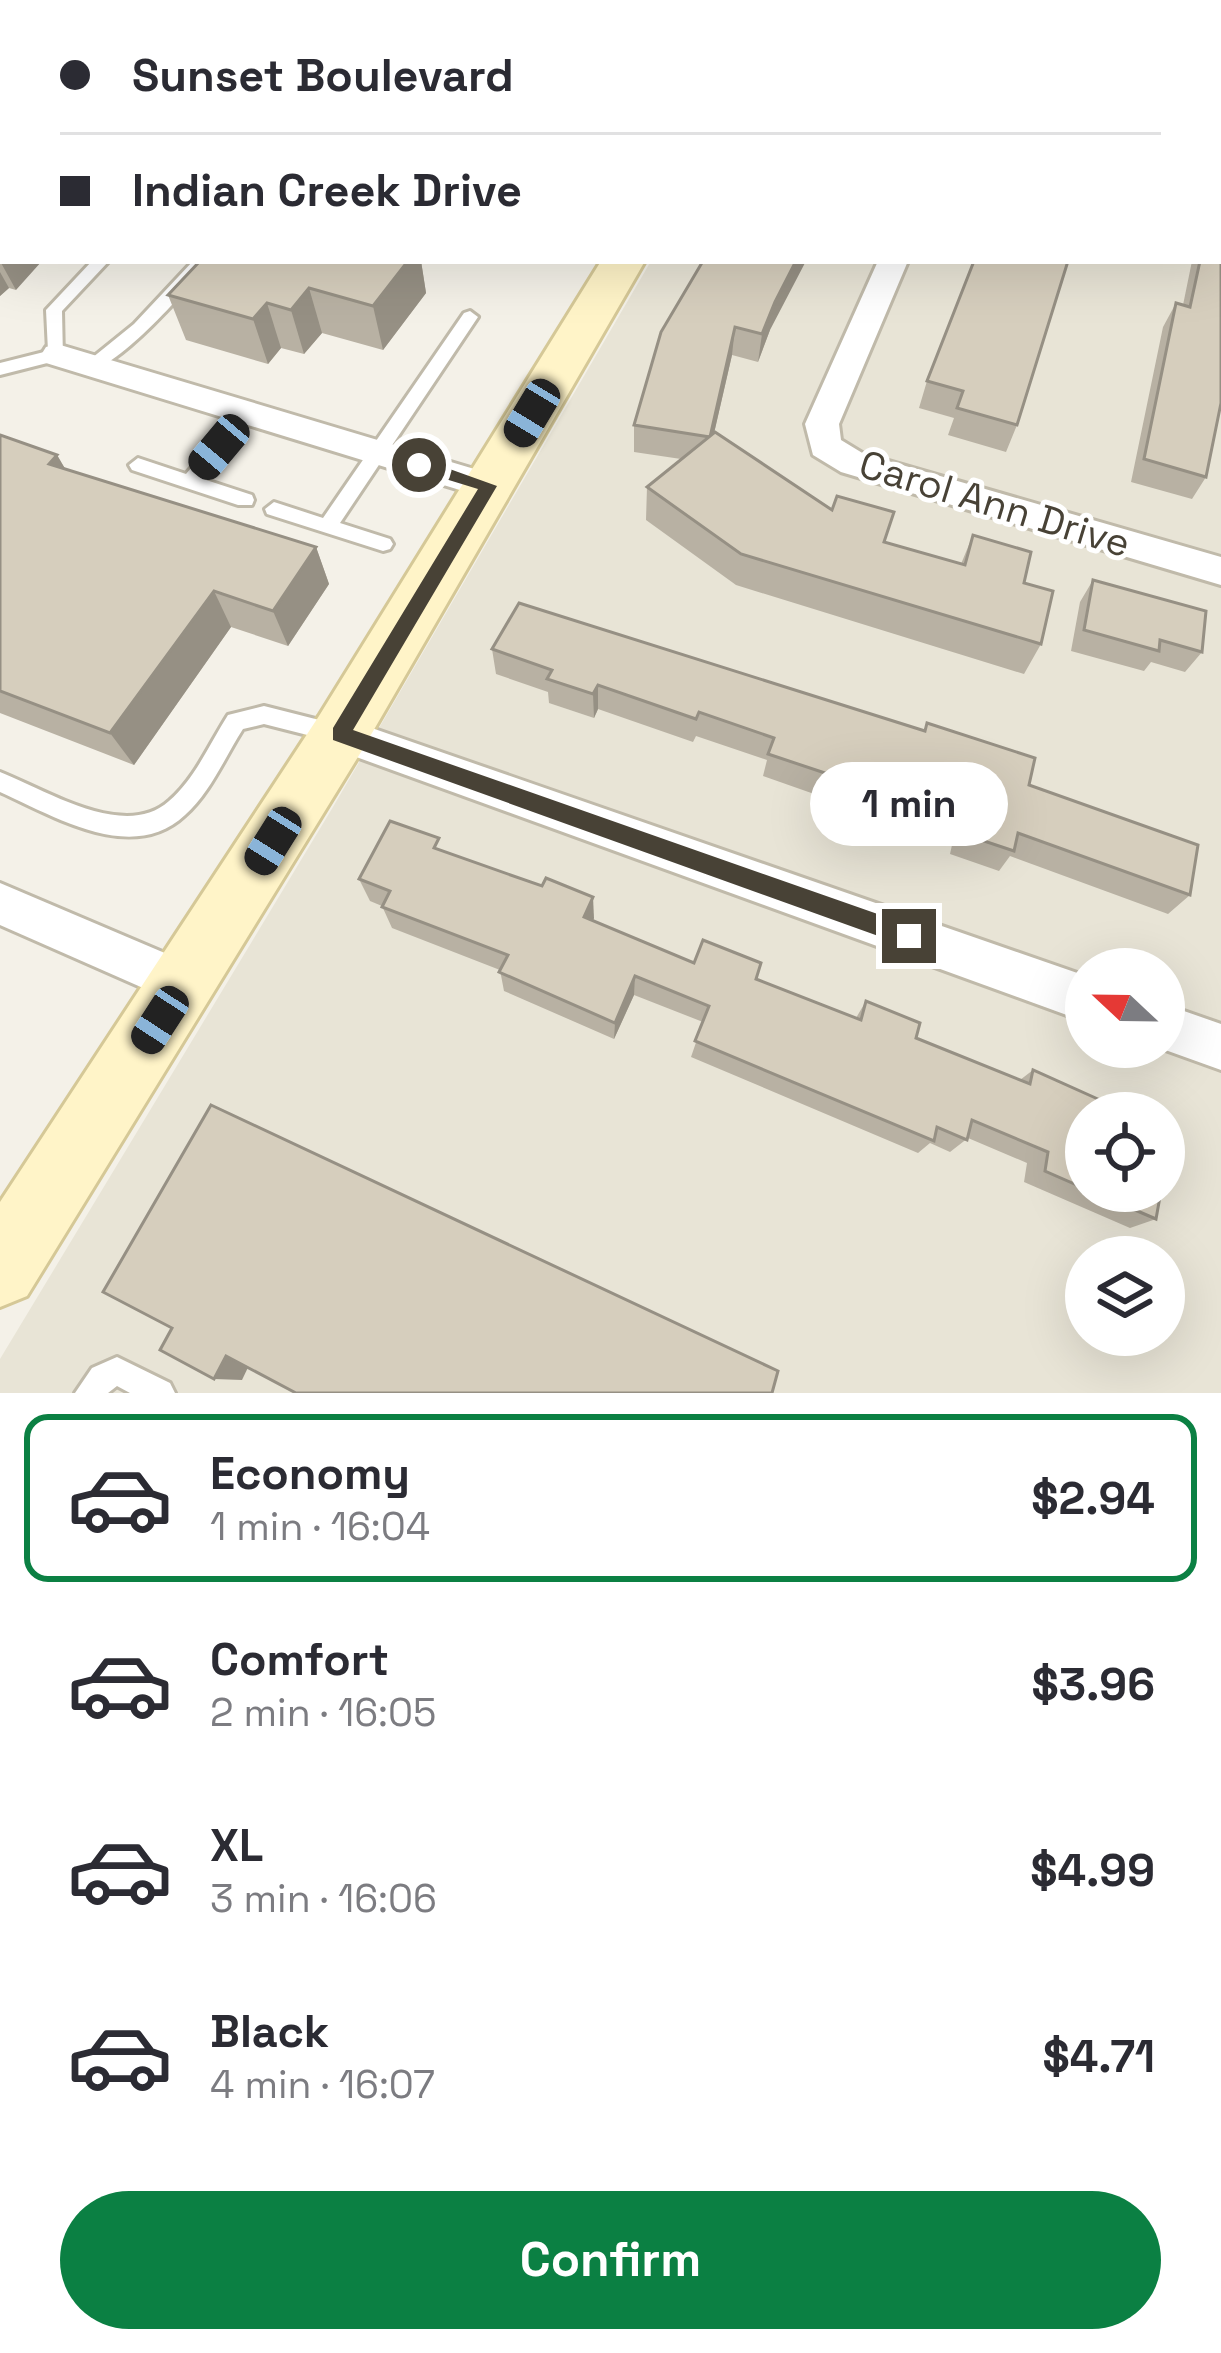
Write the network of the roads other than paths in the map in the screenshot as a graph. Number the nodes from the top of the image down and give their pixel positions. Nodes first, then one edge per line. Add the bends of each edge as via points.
1 (98, 264) edge
2 (199, 264) edge
3 (612, 264) edge
4 (892, 264) edge
5 (470, 317) dead end
6 (57, 355) junction
7 (93, 366) junction
8 (0, 369) edge
9 (248, 412) junction
10 (378, 452) junction
11 (138, 465) dead end
12 (190, 482) junction
13 (489, 486) junction
14 (245, 500) dead end
15 (274, 509) dead end
16 (327, 527) junction
17 (382, 544) dead end
18 (1221, 571) edge
19 (340, 734) junction
20 (0, 782) edge
21 (0, 904) edge
22 (184, 984) junction
23 (1065, 992) edge
24 (1185, 1034) edge
25 (1221, 1047) edge
26 (0, 1269) edge
27 (90, 1393) edge
28 (160, 1393) edge

1 - 6 lane via 58,303
2 - 7 lane
3 - 13 street
4 - 18 street, Carol Ann Drive via 822,424 825,446 853,463
5 - 10 lane
6 - 7 street
6 - 8 lane
7 - 9 street
9 - 10 street
9 - 12 lane
10 - 13 street
10 - 16 lane
11 - 12 lane
12 - 14 lane
13 - 19 street
15 - 16 lane
16 - 17 lane
19 - 20 lane via 264,715 236,722 178,808 151,827 125,831
19 - 22 street
19 - 23 street
21 - 22 street
22 - 26 street
24 - 25 street
27 - 28 lane via 117,1371

